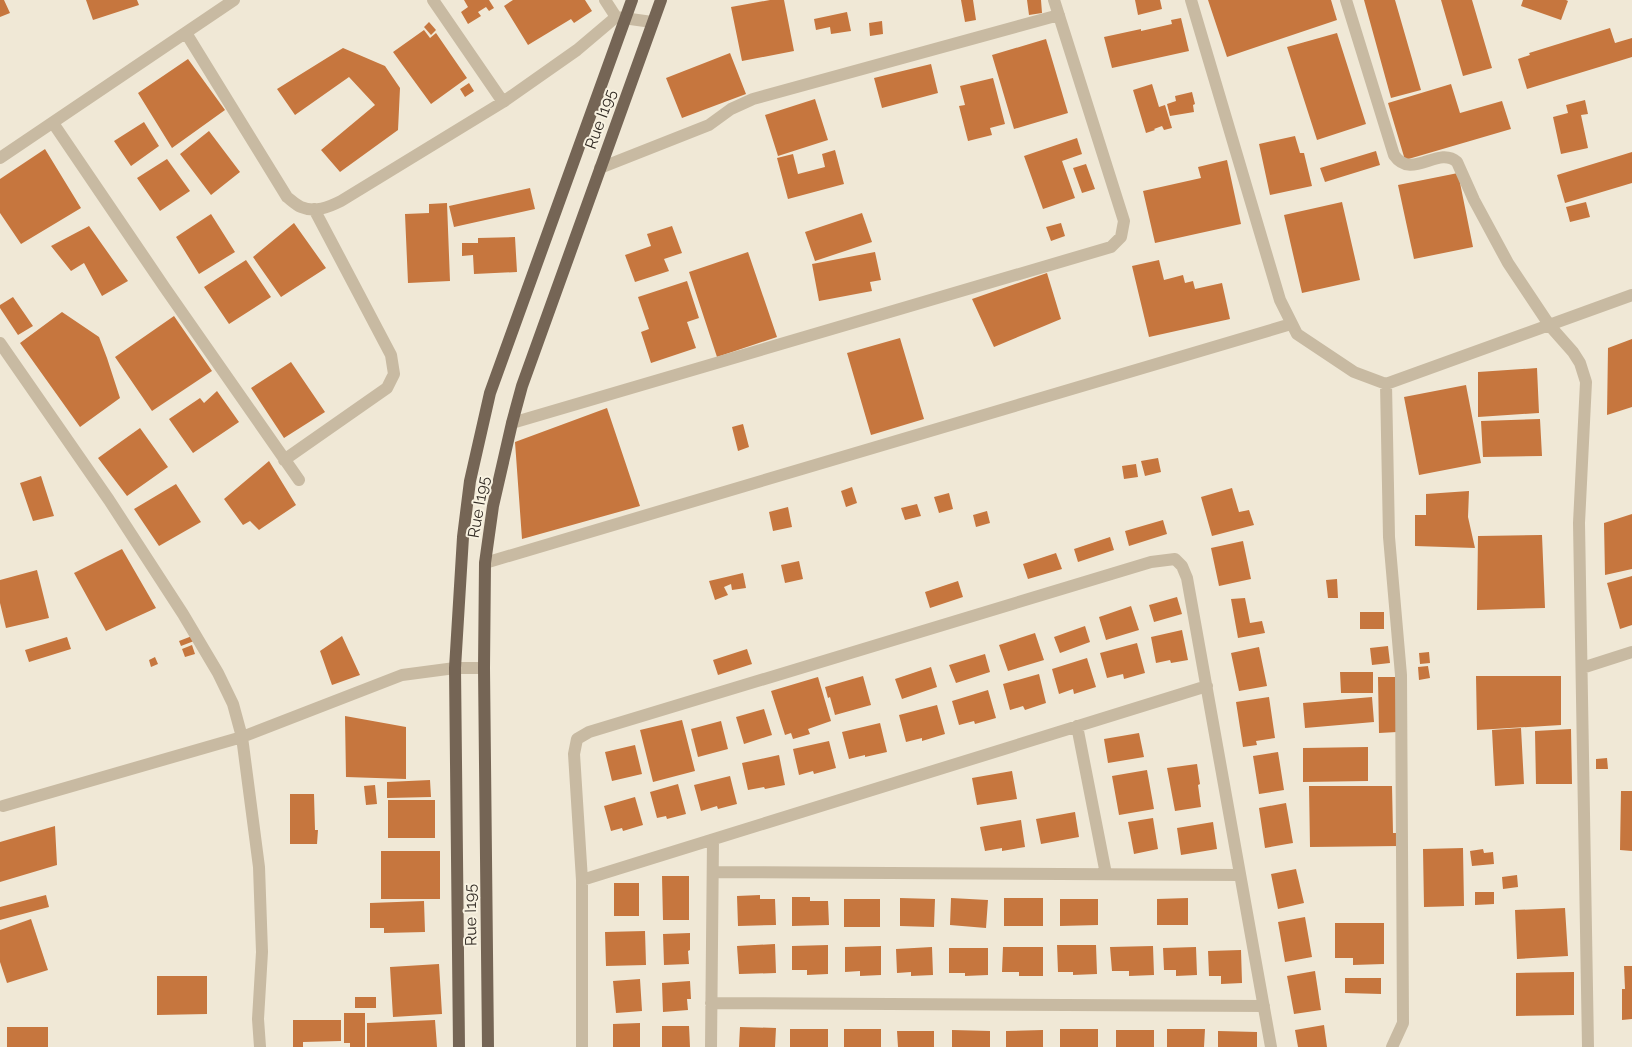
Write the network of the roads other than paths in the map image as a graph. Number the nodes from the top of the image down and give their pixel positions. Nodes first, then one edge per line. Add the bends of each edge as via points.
1 (234, 0) edge
2 (433, 0) edge
3 (605, 0) edge
4 (632, 0) edge
5 (660, 0) edge
6 (1054, 0) edge
7 (1191, 0) edge
8 (1346, 0) edge
9 (1059, 15) junction
10 (620, 18) junction
11 (652, 22) junction
12 (186, 33) junction
13 (503, 102) junction
14 (54, 123) junction
15 (0, 158) edge
16 (600, 168) junction
17 (314, 209) junction
18 (1632, 296) edge
19 (1291, 324) junction
20 (1550, 326) junction
21 (0, 343) edge
22 (1386, 384) junction
23 (512, 423) junction
24 (284, 460) junction
25 (298, 480) dead end
26 (485, 563) junction
27 (1632, 652) edge
28 (455, 668) junction
29 (484, 668) junction
30 (1582, 668) junction
31 (1207, 686) junction
32 (1077, 726) junction
33 (242, 737) junction
34 (1, 804) edge
35 (713, 840) junction
36 (713, 872) junction
37 (1106, 874) junction
38 (1239, 875) junction
39 (582, 880) junction
40 (711, 1003) junction
41 (1264, 1006) junction
42 (260, 1047) edge
43 (459, 1047) edge
44 (488, 1047) edge
45 (582, 1047) edge
46 (711, 1047) edge
47 (1271, 1047) edge
48 (1392, 1047) edge
49 (1588, 1047) edge

1 - 12 street
2 - 13 street
3 - 10 street
4 - 10 main road, Rue I195
5 - 11 main road, Rue I195
6 - 9 street
7 - 19 street via 1280,300
8 - 20 street via 1399,163 1409,166 1444,157 1456,162 1508,263
9 - 16 street via 753,99 731,108 709,125
9 - 23 street via 1124,221 1121,237 1111,247
10 - 11 street
10 - 13 street
10 - 28 main road, Rue I195 via 490,394 470,481
11 - 16 main road, Rue I195
12 - 14 street
12 - 17 street via 287,197 301,207
13 - 17 street via 341,201 327,208
14 - 15 street
14 - 24 street
16 - 23 main road, Rue I195 via 522,386
17 - 24 street via 391,355 394,374 387,388
18 - 20 street
19 - 22 street via 1296,334 1346,368
19 - 26 street
20 - 22 street
20 - 30 street via 1573,352 1586,382 1579,523
21 - 33 street via 183,614 233,704
22 - 48 street via 1389,537 1401,674 1402,732 1403,1023
23 - 26 main road, Rue I195
24 - 25 street
26 - 29 main road, Rue I195
27 - 30 street
28 - 29 street
28 - 33 street via 402,675
28 - 43 main road, Rue I195
29 - 44 main road, Rue I195
30 - 49 street
31 - 32 street
31 - 38 street
31 - 39 street via 1187,578 1175,559 1165,559 589,732 577,739 574,754
32 - 35 street
32 - 37 street
33 - 34 street
33 - 42 street via 259,867 262,952 258,1019
35 - 36 street
35 - 39 street
36 - 37 street
36 - 40 street
37 - 38 street
38 - 41 street
39 - 45 street
40 - 41 street
40 - 46 street
41 - 47 street

